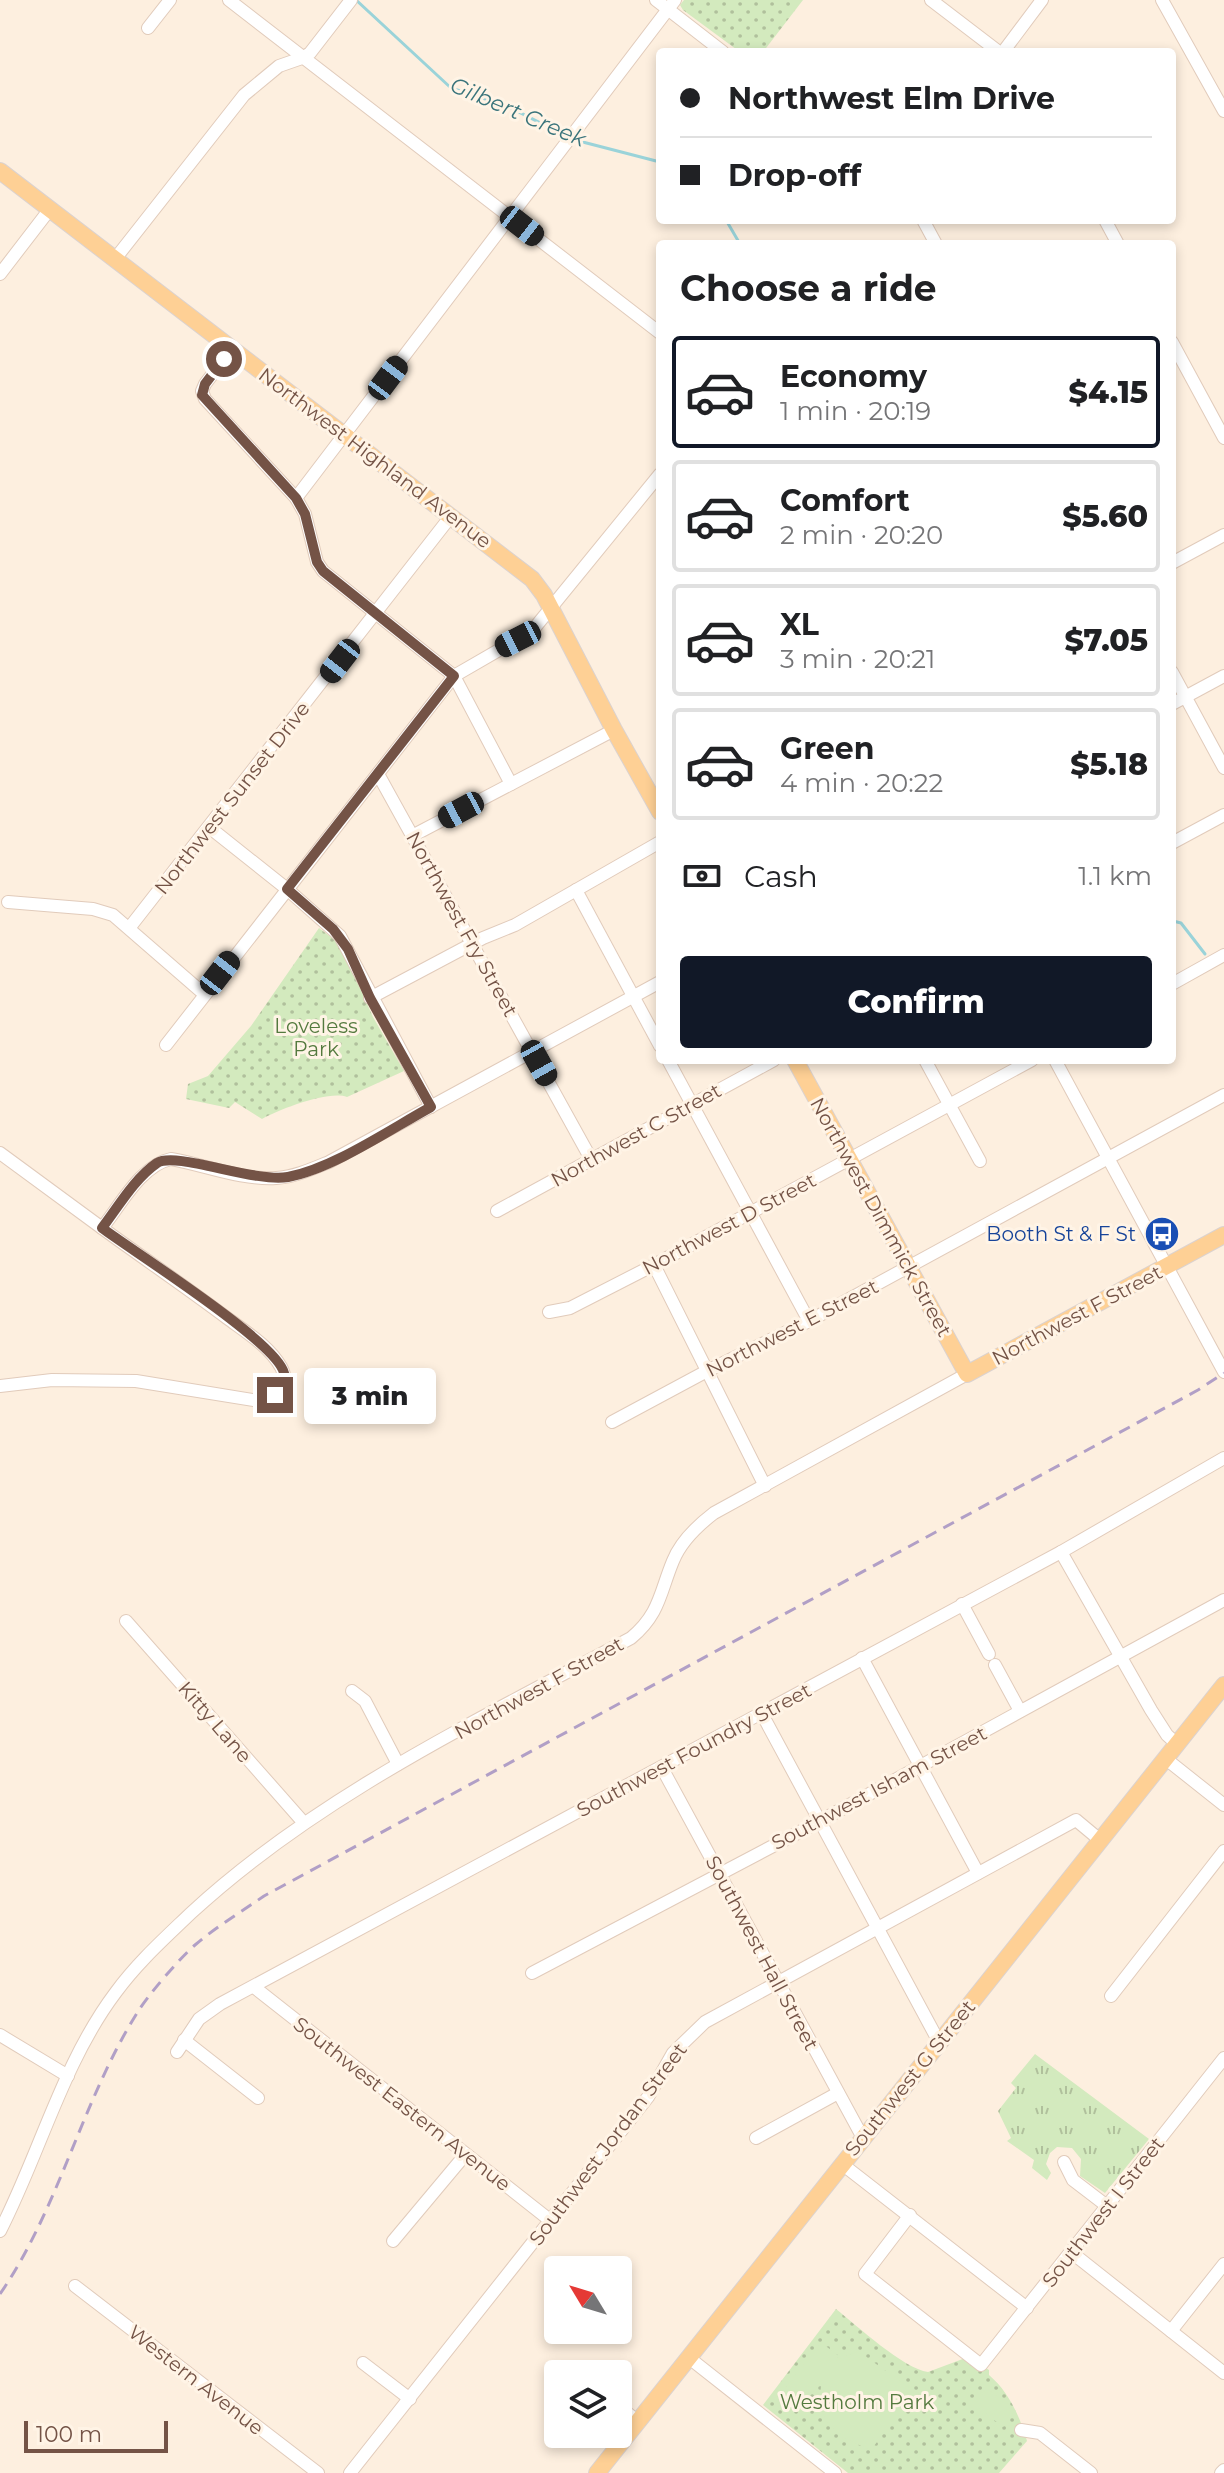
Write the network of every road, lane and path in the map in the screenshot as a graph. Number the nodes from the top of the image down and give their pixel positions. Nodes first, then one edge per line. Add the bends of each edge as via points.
1 (170, 0) edge
2 (229, 0) edge
3 (351, 0) edge
4 (656, 0) edge
5 (931, 0) edge
6 (1042, 0) edge
7 (1162, 0) edge
8 (672, 5) edge
9 (148, 28) dead end
10 (719, 48) edge
11 (996, 48) edge
12 (1004, 48) edge
13 (302, 58) junction
14 (1224, 111) edge
15 (0, 171) edge
16 (50, 209) junction
17 (511, 217) junction
18 (115, 259) junction
19 (0, 274) edge
20 (656, 330) edge
21 (232, 349) junction
22 (1176, 349) edge
23 (345, 435) junction
24 (1224, 438) edge
25 (656, 479) edge
26 (296, 498) junction
27 (451, 516) junction
28 (1224, 535) edge
29 (1176, 561) edge
30 (549, 609) junction
31 (377, 614) junction
32 (454, 676) junction
33 (1224, 676) edge
34 (1176, 680) edge
35 (1185, 697) junction
36 (1176, 702) edge
37 (614, 730) junction
38 (1224, 768) edge
39 (378, 774) junction
40 (511, 784) junction
41 (656, 805) edge
42 (1224, 815) edge
43 (209, 827) junction
44 (412, 836) junction
45 (1176, 841) edge
46 (656, 844) edge
47 (287, 889) junction
48 (576, 890) junction
49 (8, 902) dead end
50 (130, 927) junction
51 (473, 943) junction
52 (1224, 955) edge
53 (1176, 982) edge
54 (656, 984) edge
55 (204, 994) junction
56 (633, 997) junction
57 (370, 998) junction
58 (656, 1039) edge
59 (166, 1045) dead end
60 (532, 1051) junction
61 (670, 1064) edge
62 (767, 1064) edge
63 (797, 1064) edge
64 (927, 1064) edge
65 (1024, 1064) edge
66 (1057, 1064) edge
67 (1224, 1095) edge
68 (949, 1104) junction
69 (692, 1105) junction
70 (431, 1107) junction
71 (0, 1153) edge
72 (1108, 1157) junction
73 (591, 1159) junction
74 (848, 1159) junction
75 (980, 1161) dead end
76 (497, 1211) dead end
77 (750, 1212) junction
78 (102, 1228) junction
79 (1224, 1235) edge
80 (654, 1265) junction
81 (909, 1267) junction
82 (1167, 1267) junction
83 (549, 1312) dead end
84 (809, 1321) junction
85 (707, 1371) junction
86 (1224, 1372) edge
87 (967, 1374) junction
88 (0, 1386) edge
89 (612, 1422) dead end
90 (1224, 1458) edge
91 (765, 1486) junction
92 (1061, 1552) junction
93 (1224, 1600) edge
94 (962, 1604) junction
95 (126, 1621) dead end
96 (1120, 1657) junction
97 (862, 1658) junction
98 (1224, 1685) edge
99 (352, 1691) dead end
100 (1020, 1711) junction
101 (762, 1714) junction
102 (1177, 1744) junction
103 (1166, 1759) junction
104 (398, 1764) junction
105 (919, 1766) junction
106 (662, 1768) junction
107 (1224, 1805) edge
108 (821, 1820) junction
109 (304, 1823) junction
110 (1100, 1840) junction
111 (1224, 1851) edge
112 (720, 1873) junction
113 (978, 1873) junction
114 (878, 1928) junction
115 (532, 1973) dead end
116 (778, 1982) junction
117 (254, 1987) junction
118 (1111, 1996) dead end
119 (0, 2035) edge
120 (184, 2040) junction
121 (939, 2042) junction
122 (177, 2052) dead end
123 (1224, 2058) edge
124 (68, 2076) junction
125 (838, 2093) junction
126 (258, 2098) dead end
127 (756, 2138) dead end
128 (863, 2138) junction
129 (465, 2155) junction
130 (1064, 2162) dead end
131 (842, 2164) junction
132 (1107, 2206) junction
133 (910, 2215) junction
134 (551, 2221) junction
135 (0, 2231) edge
136 (393, 2241) dead end
137 (1071, 2252) junction
138 (1224, 2264) edge
139 (75, 2286) dead end
140 (1027, 2308) junction
141 (1171, 2331) junction
142 (688, 2357) junction
143 (363, 2363) dead end
144 (1224, 2373) edge
145 (410, 2399) junction
146 (632, 2417) edge
147 (637, 2421) junction
148 (1021, 2430) dead end
149 (318, 2473) edge
150 (350, 2473) edge
151 (597, 2473) edge
152 (835, 2473) edge
153 (1091, 2473) edge

1 - 9 street
2 - 13 street
3 - 13 street
4 - 8 street
5 - 11 street
6 - 12 street
7 - 14 street
8 - 10 street
8 - 17 street
13 - 17 street
13 - 18 street via 279,66 244,95
15 - 16 main road, Northwest Highland Avenue
16 - 18 main road, Northwest Highland Avenue
16 - 19 street
17 - 20 street
17 - 23 street
18 - 21 main road, Northwest Highland Avenue
21 - 23 main road, Northwest Highland Avenue
21 - 26 street via 202,395
22 - 24 street
23 - 26 street
23 - 27 main road, Northwest Highland Avenue
25 - 30 street
26 - 31 street via 319,566
27 - 30 main road, Northwest Highland Avenue via 532,579
27 - 31 street, Northwest Sunset Drive
28 - 29 street
30 - 32 street via 532,631
30 - 37 main road
31 - 32 street
31 - 43 street, Northwest Sunset Drive
32 - 39 street
32 - 40 street
33 - 35 street
34 - 35 street
35 - 36 street
35 - 38 street
37 - 40 street
37 - 41 main road
39 - 44 street, Northwest Fry Street
39 - 47 street
40 - 44 street
42 - 45 street
43 - 47 street
43 - 50 street, Northwest Sunset Drive
44 - 51 street, Northwest Fry Street
46 - 48 street
47 - 55 street
47 - 57 street via 340,936
48 - 51 street
48 - 56 street
49 - 50 street via 103,910
50 - 55 street
51 - 57 street
51 - 60 street, Northwest Fry Street
52 - 53 street
54 - 56 street
55 - 59 street
56 - 58 street
56 - 60 street
57 - 70 street
60 - 70 street
60 - 73 street, Northwest Fry Street
61 - 69 street
62 - 69 street, Northwest C Street
63 - 74 main road, Northwest Dimmick Street
64 - 68 street
65 - 68 street, Northwest D Street
66 - 72 street
67 - 72 street, Northwest E Street
68 - 74 street, Northwest D Street
68 - 75 street
69 - 73 street, Northwest C Street
69 - 77 street
70 - 78 street via 329,1162 290,1176 253,1177 161,1161
71 - 78 street
72 - 81 street, Northwest E Street
72 - 82 street
73 - 76 street, Northwest C Street
74 - 77 street, Northwest D Street
74 - 81 main road, Northwest Dimmick Street
77 - 80 street, Northwest D Street
77 - 84 street
78 - 88 street via 256,1339 281,1366 281,1389 259,1401 136,1381 52,1380
79 - 82 main road, Northwest F Street
80 - 83 street, Northwest D Street via 570,1308
80 - 85 street
81 - 84 street, Northwest E Street
81 - 87 main road, Northwest Dimmick Street
82 - 86 street
82 - 87 main road, Northwest F Street
84 - 85 street, Northwest E Street
85 - 89 street, Northwest E Street
85 - 91 street
87 - 91 street, Northwest F Street
90 - 92 street, Southwest Foundry Street
91 - 104 street, Northwest F Street via 714,1513 693,1531 672,1561 656,1610 631,1638
92 - 94 street, Southwest Foundry Street
92 - 96 street
93 - 96 street, Southwest Isham Street
94 - 97 street, Southwest Foundry Street
94 - 100 street
95 - 109 street, Kitty Lane
96 - 100 street, Southwest Isham Street
96 - 102 street
97 - 101 street, Southwest Foundry Street
97 - 105 street
98 - 102 main road, Southwest G Street
99 - 104 street via 365,1701
100 - 105 street, Southwest Isham Street
101 - 106 street, Southwest Foundry Street
101 - 108 street
102 - 103 main road, Southwest G Street
103 - 107 street
103 - 110 main road, Southwest G Street
104 - 109 street, Northwest F Street
105 - 108 street, Southwest Isham Street
105 - 113 street
106 - 112 street, Southwest Hall Street
106 - 117 street, Southwest Foundry Street
108 - 112 street, Southwest Isham Street
108 - 114 street
109 - 124 street, Northwest F Street via 227,1881 146,1956 103,2010
110 - 113 street, Southwest Jordan Street via 1076,1820
110 - 121 main road, Southwest G Street
111 - 118 street
112 - 115 street, Southwest Isham Street
112 - 116 street, Southwest Hall Street
113 - 114 street, Southwest Jordan Street
114 - 116 street, Southwest Jordan Street
114 - 121 street
116 - 125 street, Southwest Hall Street
116 - 134 street, Southwest Jordan Street via 705,2022 673,2053 648,2097
117 - 120 street, Southwest Foundry Street via 206,2013
117 - 129 street, Southwest Eastern Avenue
119 - 124 street
120 - 122 street, Southwest Foundry Street
120 - 126 street
121 - 128 main road, Southwest G Street
123 - 132 street, Southwest I Street
124 - 135 street, Northwest F Street
125 - 127 street
125 - 128 street, Southwest Hall Street
128 - 131 main road, Southwest G Street
129 - 134 street, Southwest Eastern Avenue
129 - 136 street
130 - 132 street via 1073,2180
131 - 133 street
131 - 142 main road, Southwest G Street
132 - 137 street, Southwest I Street
133 - 140 street
133 - 140 street, Southwest I Street via 865,2274 981,2365
134 - 145 street, Southwest Jordan Street
137 - 140 street, Southwest I Street
137 - 141 street
138 - 141 street
139 - 149 street, Western Avenue
141 - 144 street
142 - 147 main road, Southwest G Street
142 - 152 street
143 - 145 street
145 - 150 street, Southwest Jordan Street
146 - 147 street
147 - 151 main road, Southwest G Street
148 - 153 street via 1040,2433

